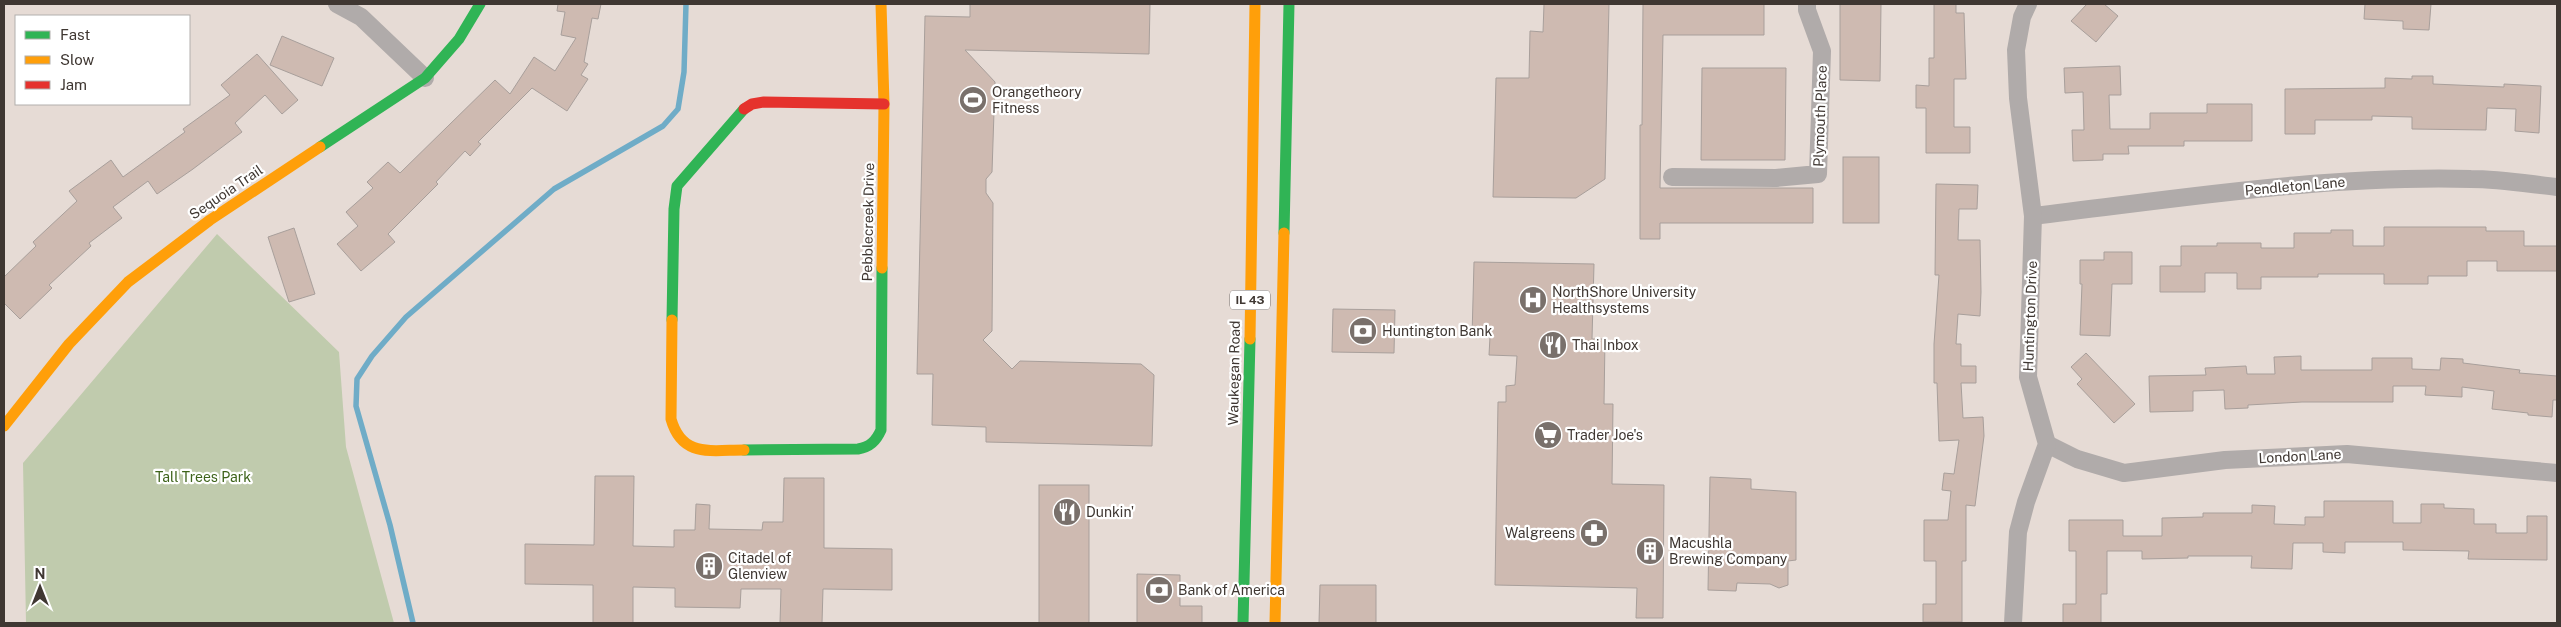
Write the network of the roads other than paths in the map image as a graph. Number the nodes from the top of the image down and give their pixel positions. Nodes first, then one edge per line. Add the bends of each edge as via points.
1 (337, 4) edge
2 (480, 4) edge
3 (881, 4) edge
4 (1255, 4) edge
5 (1289, 4) edge
6 (1807, 4) edge
7 (2028, 4) edge
8 (425, 78) junction
9 (884, 104) junction
10 (1672, 177) dead end
11 (2557, 187) edge
12 (2033, 216) junction
13 (4, 426) edge
14 (2047, 444) junction
15 (2557, 473) edge
16 (1243, 623) edge
17 (1275, 623) edge
18 (2013, 623) edge

1 - 8 street via 361,17
2 - 8 street, Sequoia Trail via 460,39
3 - 9 street, Pebblecreek Drive
4 - 16 street, Waukegan Road / IL 43
5 - 17 street, IL 43
6 - 10 street, Plymouth Place via 1822,51 1818,174 1776,178
7 - 12 street, Huntington Drive via 2022,17 2016,50 2018,98
8 - 13 street, Sequoia Trail via 210,220 128,282 70,344
9 - 9 street, Pebblecreek Drive via 752,104 742,110 677,186 671,419 678,439 690,447 705,450 858,449 870,447 876,440 881,430
11 - 12 street, Pendleton Lane via 2473,179 2396,179 2278,186
12 - 14 street, Huntington Drive via 2028,377
14 - 15 street, London Lane via 2078,459 2124,473 2225,460 2347,454
14 - 18 street via 2018,532

